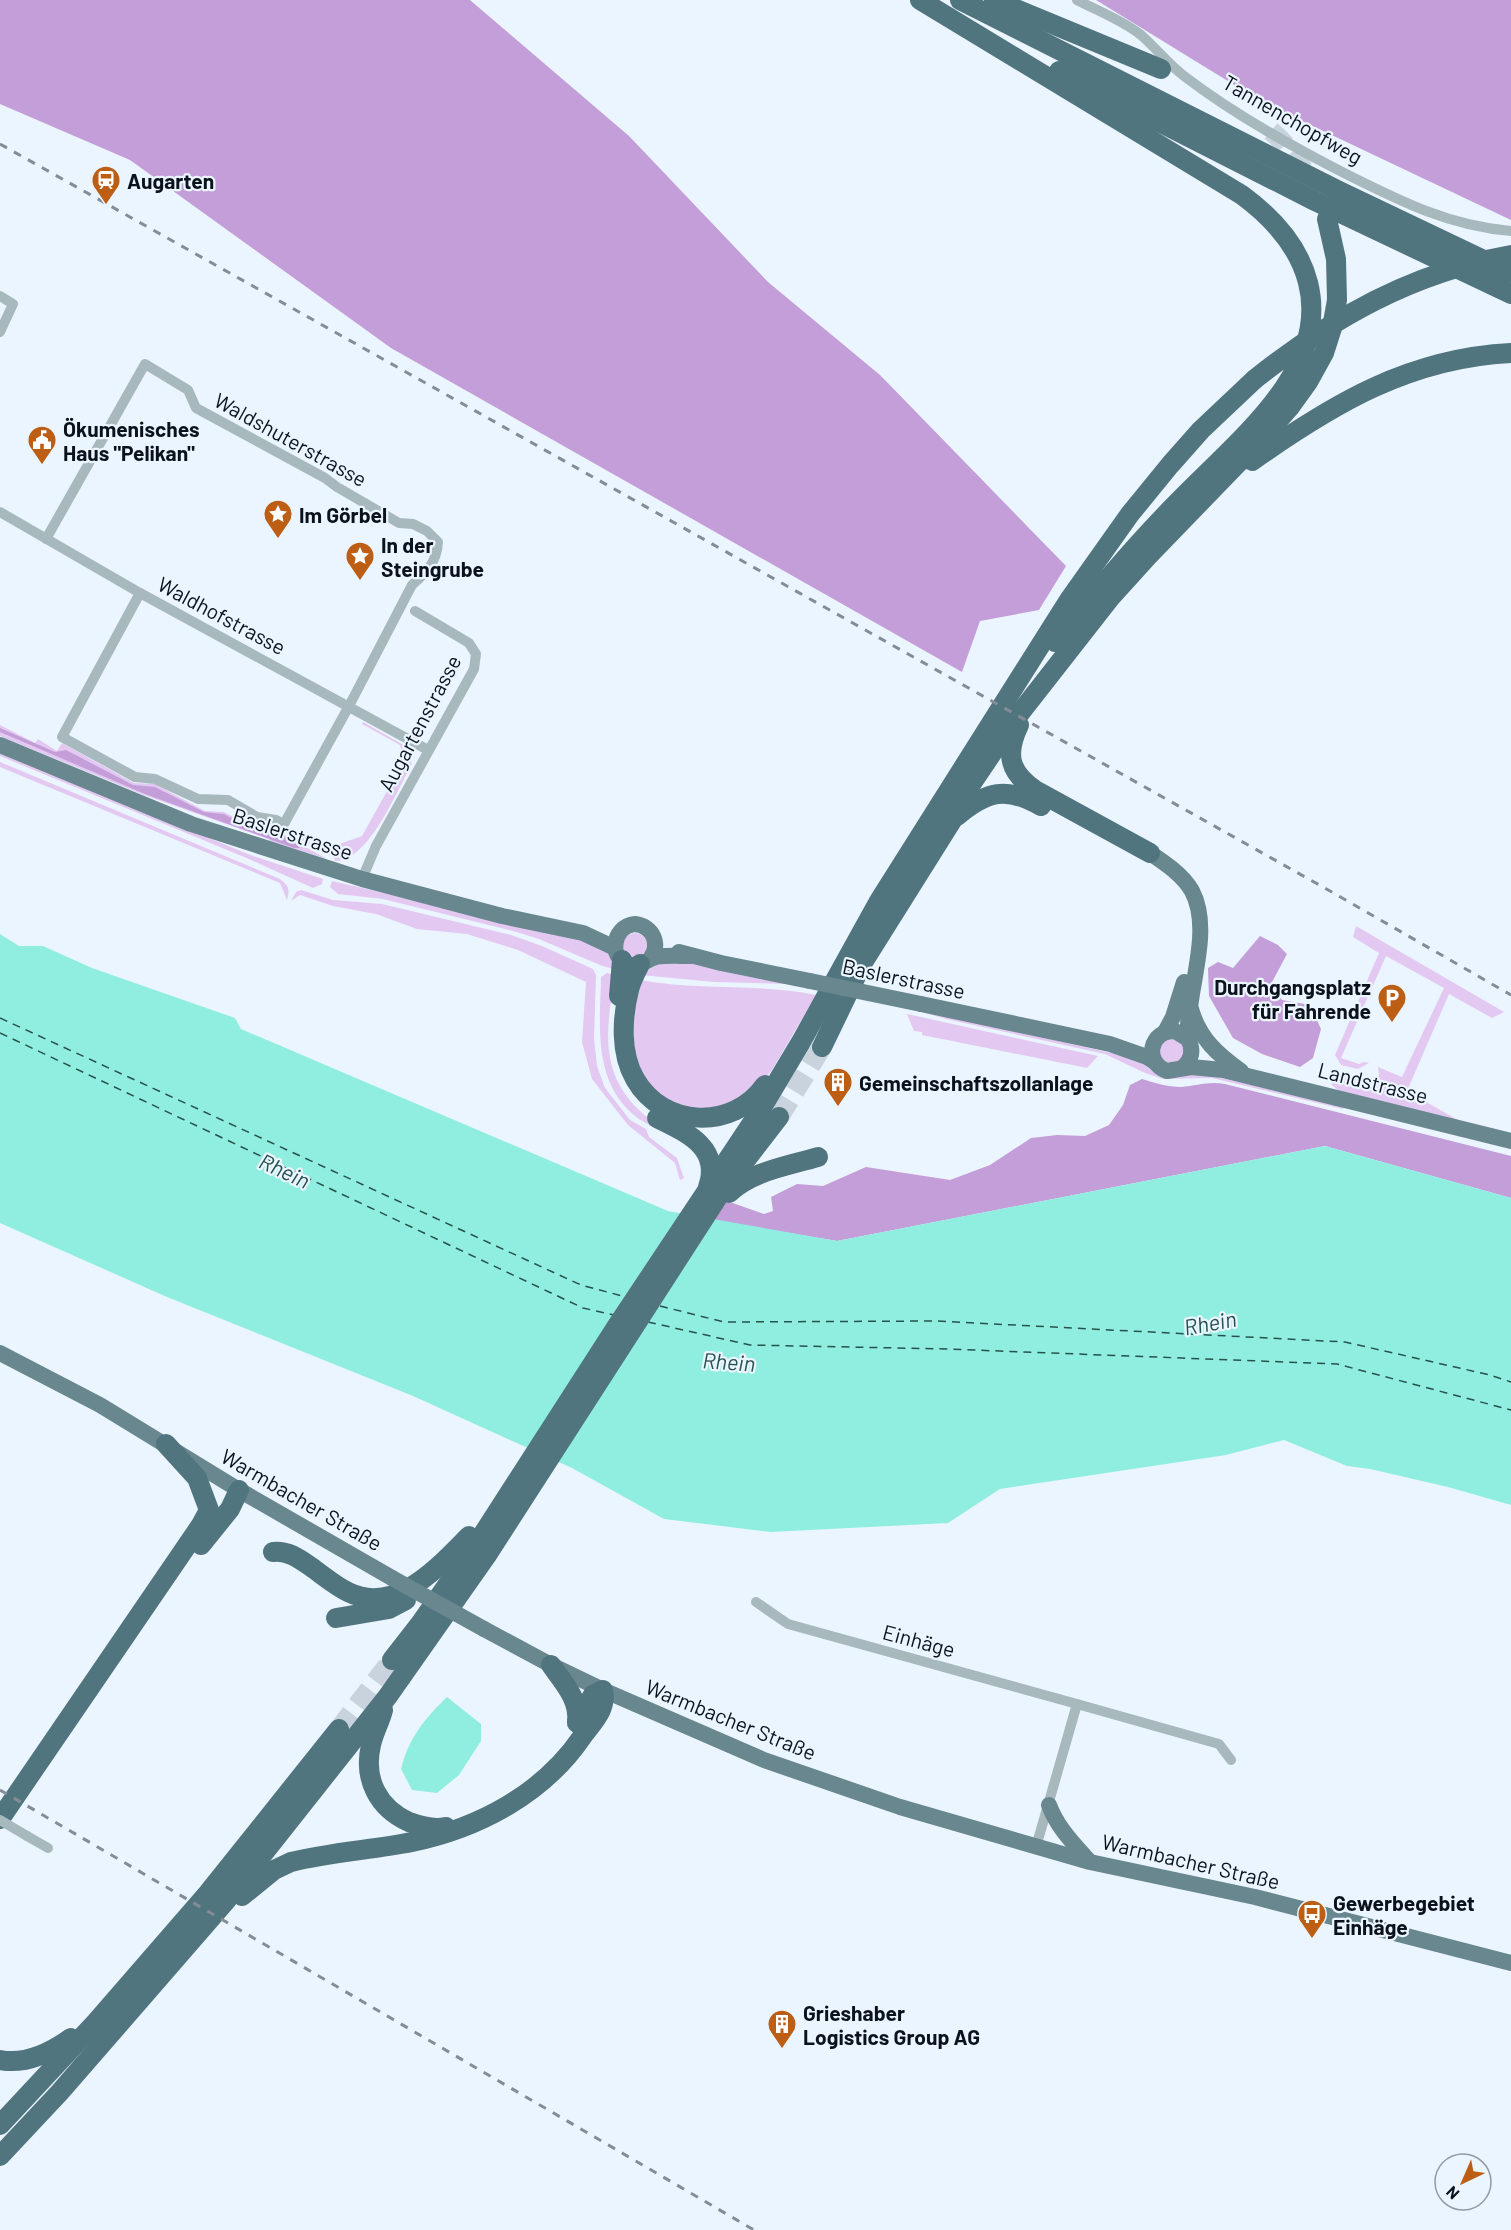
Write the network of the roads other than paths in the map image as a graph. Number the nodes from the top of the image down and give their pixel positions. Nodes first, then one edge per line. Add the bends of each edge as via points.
1 (920, 0) edge
2 (960, 0) edge
3 (993, 0) edge
4 (1077, 0) edge
5 (1161, 69) dead end
6 (1327, 219) dead end
7 (1511, 231) edge
8 (1511, 255) edge
9 (1511, 273) edge
10 (1511, 294) edge
11 (0, 296) edge
12 (0, 332) edge
13 (1511, 353) edge
14 (1220, 484) junction
15 (0, 512) edge
16 (46, 539) junction
17 (140, 593) junction
18 (415, 611) dead end
19 (1043, 684) junction
20 (1004, 705) junction
21 (349, 706) junction
22 (0, 745) edge
23 (428, 750) junction
24 (952, 819) junction
25 (1148, 858) junction
26 (362, 879) junction
27 (621, 930) junction
28 (583, 933) junction
29 (637, 955) junction
30 (822, 1001) junction
31 (1190, 1005) junction
32 (1161, 1034) junction
33 (1190, 1043) junction
34 (822, 1047) tunnel mouth
35 (1132, 1047) junction
36 (1155, 1062) junction
37 (1182, 1068) junction
38 (1223, 1070) junction
39 (1250, 1077) junction
40 (779, 1117) tunnel mouth
41 (1511, 1141) edge
42 (818, 1157) dead end
43 (719, 1192) junction
44 (624, 1329) junction
45 (0, 1353) edge
46 (166, 1444) junction
47 (530, 1474) junction
48 (239, 1490) junction
49 (506, 1497) junction
50 (209, 1510) junction
51 (483, 1534) junction
52 (273, 1552) dead end
53 (454, 1573) junction
54 (423, 1602) dead end
55 (756, 1602) dead end
56 (336, 1618) dead end
57 (392, 1660) tunnel mouth
58 (551, 1665) junction
59 (603, 1690) junction
60 (388, 1696) junction
61 (1077, 1704) junction
62 (577, 1721) junction
63 (339, 1729) tunnel mouth
64 (1231, 1760) dead end
65 (1049, 1805) junction
66 (0, 1820) edge
67 (0, 1829) edge
68 (1036, 1847) junction
69 (48, 1848) dead end
70 (1090, 1862) junction
71 (214, 1891) junction
72 (1511, 1963) edge
73 (96, 2022) junction
74 (0, 2060) edge
75 (0, 2125) edge
76 (0, 2156) edge

1 - 10 highway via 1205,146
1 - 20 highway via 1257,207 1295,249 1310,291 1306,343 1298,365 1276,399 1117,567
2 - 9 highway
3 - 5 highway
4 - 7 street, Tannenchopfweg via 1128,26 1182,75 1298,150 1440,218
6 - 14 highway via 1338,286 1324,353 1290,407
8 - 20 highway, bridge via 1448,269 1389,292 1326,326 1255,380 1185,448 1136,506 1069,600
11 - 12 street via 13,304
13 - 14 highway via 1436,365 1377,385 1305,424
14 - 19 highway via 1129,577
15 - 16 street, Waldhofstrasse
16 - 17 street, Waldhofstrasse
16 - 21 street, Waldshuterstrasse via 145,364 188,390 196,408 399,523 427,531 438,542 437,554 428,570 412,585
17 - 21 street, Waldhofstrasse
17 - 21 street via 62,737 135,777 155,778 198,799 228,800 257,817 284,824
18 - 23 street, Augartenstrasse via 469,643 476,654 474,669
19 - 24 highway via 987,760
19 - 25 highway via 1013,740 1011,759 1017,775 1035,790
20 - 30 highway via 879,901
21 - 23 street, Waldhofstrasse
22 - 26 main road, Baslerstrasse via 191,824
23 - 26 street, Augartenstrasse
24 - 25 highway via 982,798 1016,794
24 - 34 highway via 862,964
25 - 31 main road via 1167,864 1185,881 1197,904 1200,932
25 - 32 main road via 1180,894 1192,926 1182,990 1173,1017
26 - 28 main road, Baslerstrasse
27 - 28 main road, Baslerstrasse
27 - 29 main road via 615,941
27 - 29 main road, Baslerstrasse via 630,924 640,924 650,930
28 - 29 main road, Baslerstrasse
29 - 30 highway via 624,1024 629,1065 648,1097 690,1117 712,1119 751,1102
29 - 35 main road, Baslerstrasse, bridge via 690,956
29 - 43 highway via 622,979 613,1029 621,1074 644,1110 684,1131 705,1148 710,1183
30 - 43 highway
31 - 33 main road
31 - 39 main road via 1205,1041
32 - 33 main road via 1180,1032
32 - 35 main road
32 - 36 main road via 1152,1051
33 - 37 main road via 1190,1059
33 - 38 main road, Landstrasse
35 - 36 main road, Baslerstrasse
36 - 37 main road via 1167,1071
37 - 38 main road, Landstrasse
38 - 39 main road, Landstrasse
39 - 41 main road, Landstrasse
40 - 43 highway
42 - 43 highway via 751,1177
43 - 44 highway
43 - 44 highway via 702,1224
44 - 47 highway
45 - 46 main road, Warmbacher Straße
46 - 48 main road, Warmbacher Straße
46 - 50 highway via 197,1478
47 - 49 highway
47 - 60 highway via 476,1572
48 - 50 highway via 217,1499
48 - 58 main road, Warmbacher Straße, bridge
48 - 67 highway via 230,1509 196,1551
49 - 51 highway
49 - 52 highway via 443,1562 400,1594 384,1598 361,1597 288,1552
50 - 66 highway
51 - 53 highway
51 - 56 highway via 403,1602 378,1612
53 - 54 highway
53 - 57 highway
55 - 61 street, Einhäge via 788,1624
58 - 59 main road, Warmbacher Straße
58 - 62 highway via 572,1695
59 - 62 highway via 593,1695
59 - 68 main road, Warmbacher Straße via 764,1760 900,1807
59 - 71 highway via 606,1701 574,1750 551,1775 505,1808 471,1824 412,1842 291,1862 241,1896
60 - 62 highway via 371,1746 373,1787 382,1804 419,1826 441,1828 462,1822 516,1794 562,1754
60 - 71 highway
61 - 64 street, Einhäge via 1219,1744
61 - 65 street
63 - 71 highway
65 - 68 street
65 - 70 main road via 1064,1832
66 - 69 street, bridge
68 - 70 main road, Warmbacher Straße
70 - 72 main road, Warmbacher Straße via 1255,1898
71 - 73 highway
71 - 76 highway via 60,2092
73 - 74 highway via 48,2053 19,2061
73 - 75 highway

